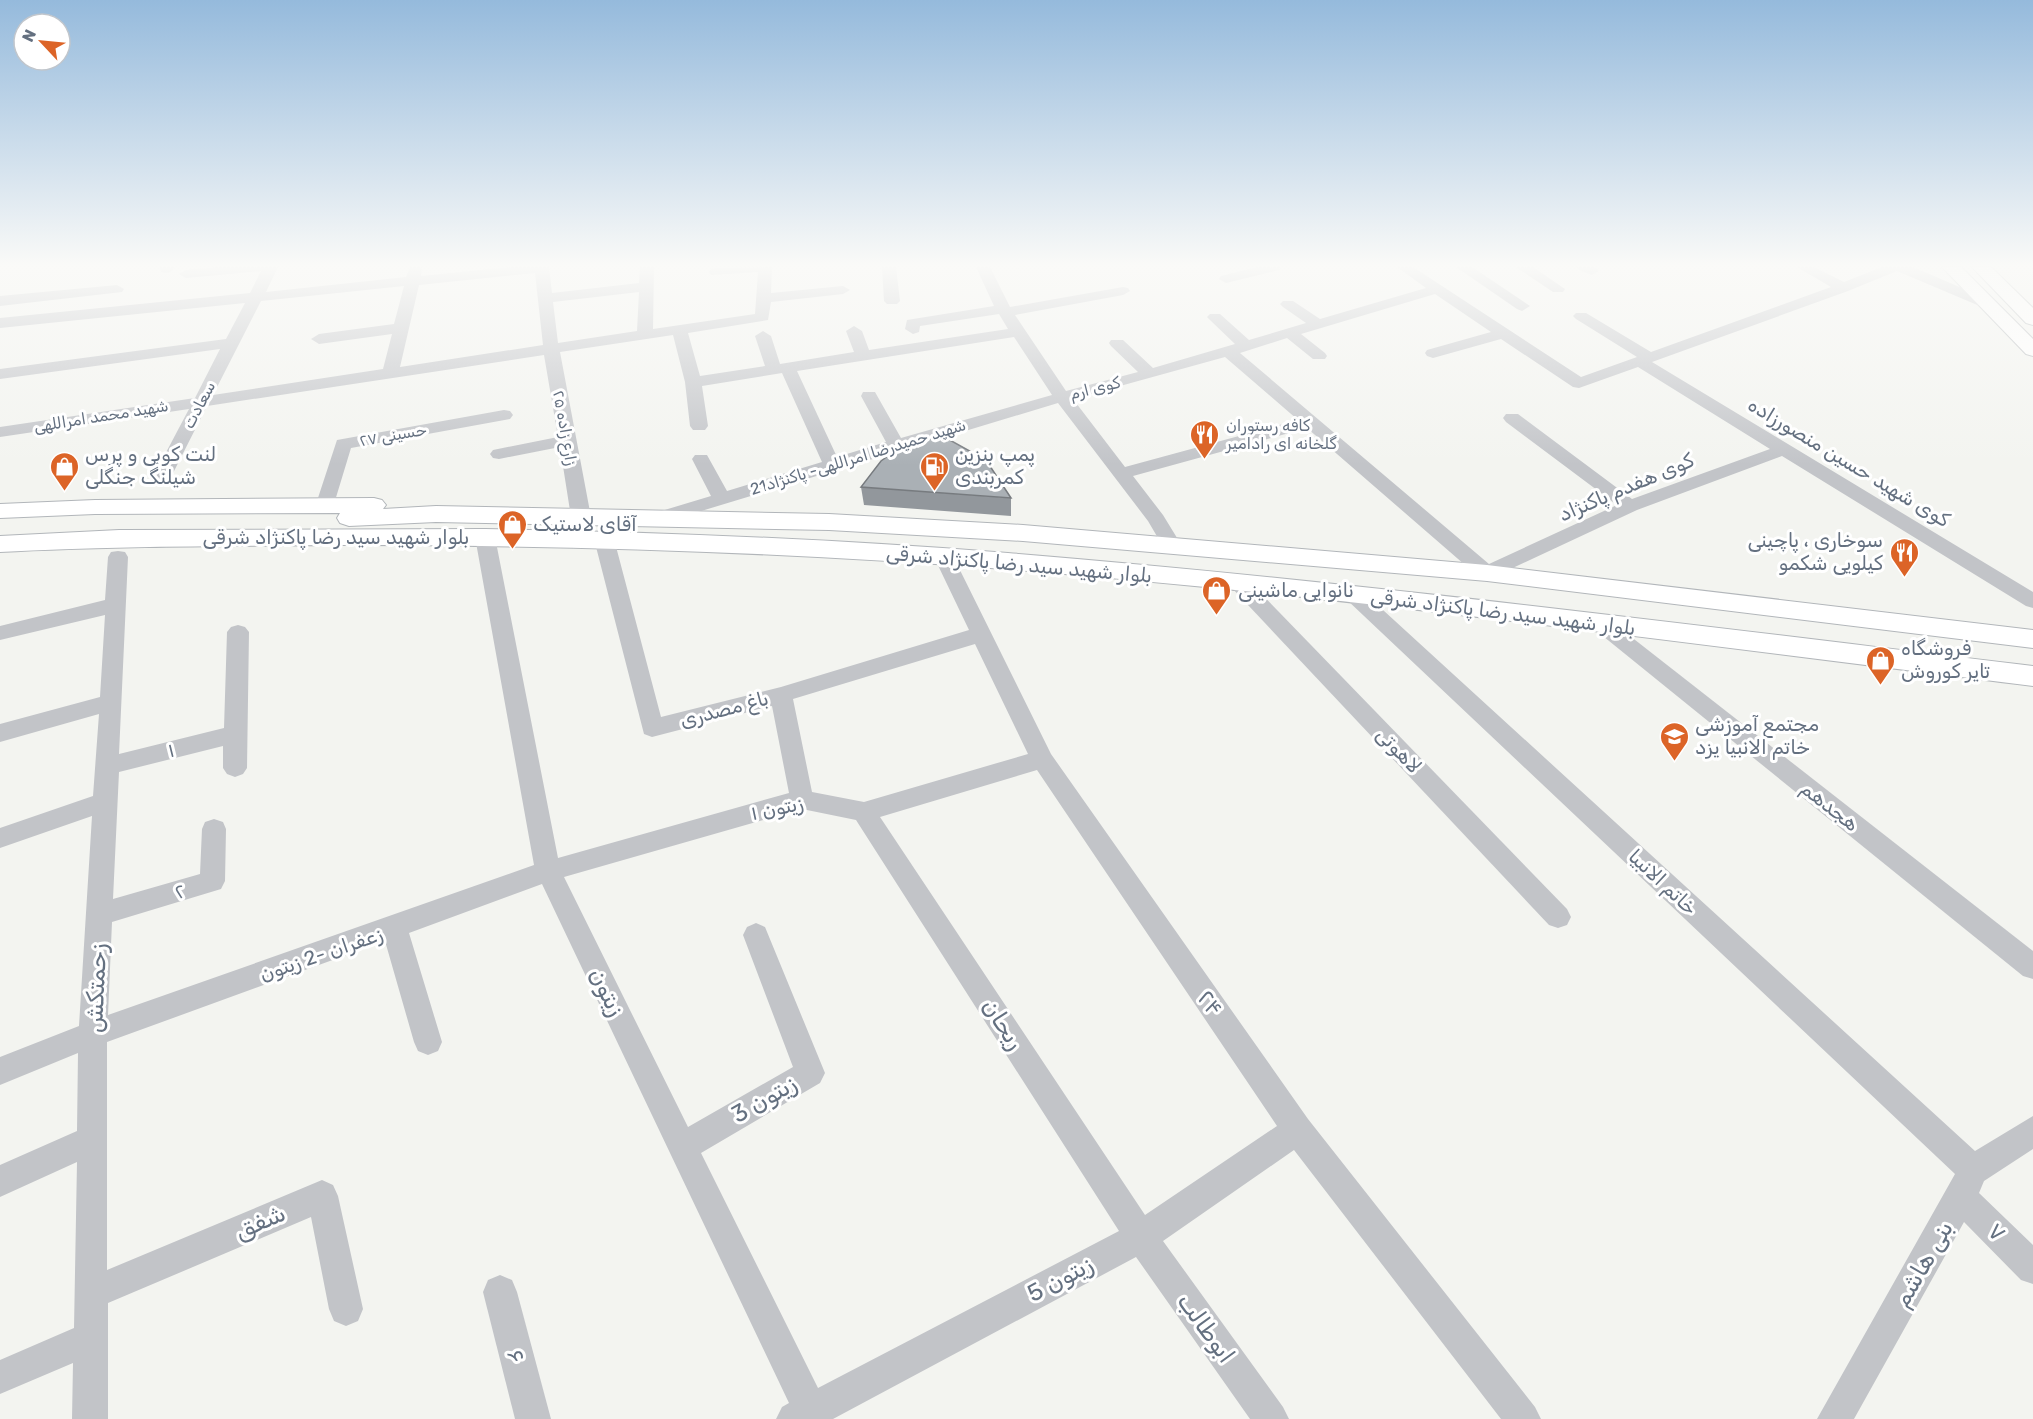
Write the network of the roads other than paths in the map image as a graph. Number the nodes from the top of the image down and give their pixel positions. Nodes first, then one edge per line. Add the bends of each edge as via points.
1 (237, 333) edge
2 (362, 333) edge
3 (399, 333) edge
4 (549, 333) edge
5 (657, 333) edge
6 (680, 333) edge
7 (855, 333) edge
8 (1010, 333) edge
9 (1019, 333) edge
10 (1233, 333) edge
11 (1290, 333) joint
12 (1504, 333) joint
13 (1606, 333) edge
14 (1719, 333) edge
15 (2016, 333) edge
16 (645, 335) joint
17 (763, 336) dead end
18 (319, 339) dead end
19 (232, 343) junction
20 (1117, 343) dead end
21 (1247, 346) junction
22 (551, 349) junction
23 (1228, 351) junction
24 (2033, 351) edge
25 (1433, 353) dead end
26 (863, 356) junction
27 (1319, 356) dead end
28 (1645, 360) junction
29 (780, 368) junction
30 (390, 373) junction
31 (0, 374) edge
32 (1150, 374) junction
33 (693, 382) junction
34 (869, 396) dead end
35 (1062, 397) junction
36 (202, 400) junction
37 (504, 415) dead end
38 (1512, 418) dead end
39 (1310, 422) junction
40 (699, 426) dead end
41 (0, 432) edge
42 (567, 440) junction
43 (896, 445) junction
44 (1785, 449) junction
45 (499, 454) dead end
46 (701, 459) dead end
47 (831, 465) junction
48 (1120, 474) junction
49 (160, 479) dead end
50 (722, 498) junction
51 (325, 504) junction
52 (1630, 507) junction
53 (0, 511) edge
54 (442, 514) junction
55 (581, 517) junction
56 (655, 519) junction
57 (0, 527) edge
58 (486, 537) junction
59 (424, 538) junction
60 (604, 539) junction
61 (0, 544) edge
62 (1172, 546) junction
63 (118, 557) junction
64 (944, 557) junction
65 (0, 561) edge
66 (1487, 573) junction
67 (1239, 583) junction
68 (1353, 594) junction
69 (2033, 601) edge
70 (116, 605) junction
71 (1600, 623) junction
72 (1930, 627) junction
73 (2033, 631) edge
74 (238, 632) dead end
75 (0, 633) edge
76 (982, 634) junction
77 (2033, 639) edge
78 (2033, 676) edge
79 (781, 695) junction
80 (110, 702) junction
81 (0, 733) edge
82 (235, 734) junction
83 (1041, 759) junction
84 (107, 766) junction
85 (235, 768) dead end
86 (802, 799) junction
87 (105, 802) junction
88 (864, 812) junction
89 (214, 829) dead end
90 (0, 838) edge
91 (548, 871) junction
92 (99, 915) junction
93 (1558, 917) dead end
94 (394, 928) junction
95 (756, 935) dead end
96 (2033, 967) edge
97 (93, 1034) junction
98 (428, 1042) dead end
99 (0, 1071) edge
100 (1297, 1130) junction
101 (2033, 1131) edge
102 (92, 1140) junction
103 (684, 1146) junction
104 (0, 1181) edge
105 (1967, 1183) junction
106 (1141, 1237) junction
107 (2033, 1268) edge
108 (500, 1292) dead end
109 (91, 1293) junction
110 (345, 1309) dead end
111 (90, 1338) junction
112 (0, 1377) edge
113 (807, 1416) edge
114 (90, 1419) edge
115 (532, 1419) edge
116 (1271, 1419) edge
117 (1523, 1419) edge
118 (1835, 1419) edge

1 - 19 street, سعادت
2 - 18 street
3 - 30 street
4 - 22 street, زارع زاده ۲۵
5 - 16 street, شهید محمد امراللهی
6 - 33 street
7 - 26 street
8 - 26 street
9 - 35 street
10 - 21 street
11 - 21 street, کوی ارم
11 - 27 street
12 - 25 street
12 - 28 street via 1579,383
13 - 28 street, کوی شهید حسین منصورزاده
14 - 28 street
15 - 24 main road
16 - 22 street, شهید محمد امراللهی
17 - 29 street
19 - 31 street
19 - 36 street, سعادت
20 - 32 street
21 - 23 street, کوی ارم
22 - 30 street, شهید محمد امراللهی
22 - 42 street, زارع زاده ۲۵
23 - 32 street, کوی ارم
23 - 39 street
26 - 29 street
28 - 44 street, کوی شهید حسین منصورزاده
29 - 33 street
29 - 47 street
30 - 36 street, شهید محمد امراللهی
32 - 35 street, کوی ارم
33 - 40 street
34 - 43 street
35 - 43 street, شهید حمیدرضا امراللهی- پاکنژاد21
35 - 48 street
36 - 41 street, شهید محمد امراللهی
36 - 49 street, سعادت
37 - 51 street, حسینی ۲۷ via 343,444
38 - 52 street
39 - 48 street
39 - 66 street
42 - 45 street
42 - 55 street, زارع زاده ۲۵
43 - 47 street, شهید حمیدرضا امراللهی- پاکنژاد21
44 - 52 street, کوی هفدم پاکنژاد
44 - 69 street, کوی شهید حسین منصورزاده
46 - 50 street
47 - 50 street, شهید حمیدرضا امراللهی- پاکنژاد21
48 - 62 street
50 - 56 street, شهید حمیدرضا امراللهی- پاکنژاد21
51 - 53 main road
51 - 54 main road via 364,503
52 - 66 street, کوی هفدم پاکنژاد
54 - 55 main road, بلوار شهید سید رضا پاکنژاد شرقی
54 - 57 main road, بلوار شهید سید رضا پاکنژاد شرقی
55 - 56 main road, بلوار شهید سید رضا پاکنژاد شرقی
56 - 62 main road, بلوار شهید سید رضا پاکنژاد شرقی via 829,522
58 - 59 main road, بلوار شهید سید رضا پاکنژاد شرقی
58 - 60 main road, بلوار شهید سید رضا پاکنژاد شرقی
58 - 91 street, زیتون
59 - 61 main road, بلوار شهید سید رضا پاکنژاد شرقی via 119,538
59 - 63 main road via 325,548
60 - 64 main road, بلوار شهید سید رضا پاکنژاد شرقی
60 - 79 street, باغ مصدری via 652,728
62 - 66 main road, بلوار شهید سید رضا پاکنژاد شرقی
63 - 65 main road
63 - 70 street, زحمتکش
64 - 67 main road, بلوار شهید سید رضا پاکنژاد شرقی
64 - 76 street, ۲۴
66 - 72 main road, بلوار شهید سید رضا پاکنژاد شرقی
67 - 68 main road, بلوار شهید سید رضا پاکنژاد شرقی
67 - 93 street, لاهوتی
68 - 71 main road, بلوار شهید سید رضا پاکنژاد شرقی
68 - 105 street, خاتم الانبیا
70 - 75 street
70 - 80 street, زحمتکش
71 - 78 main road, بلوار شهید سید رضا پاکنژاد شرقی
71 - 96 street, هجدهم
72 - 73 main road
72 - 77 main road, بلوار شهید سید رضا پاکنژاد شرقی
74 - 82 street
76 - 79 street, باغ مصدری
76 - 83 street, ۲۴
79 - 86 street
80 - 81 street
80 - 84 street, زحمتکش
82 - 84 street, ۱
82 - 85 street
83 - 88 street, زیتون ۱
83 - 100 street, ۲۴
84 - 87 street, زحمتکش
86 - 88 street, زیتون ۱
86 - 91 street, زیتون ۱
87 - 90 street
87 - 92 street, زحمتکش
88 - 106 street, ریحان
89 - 92 street, ۲ via 212,881
91 - 94 street, زعفران -2 زیتون
91 - 103 street, زیتون
92 - 97 street, زحمتکش
94 - 97 street, زعفران -2 زیتون
94 - 98 street
95 - 103 street, زیتون 3 via 810,1073
97 - 99 street, زعفران -2 زیتون
97 - 102 street, زحمتکش
100 - 106 street, زیتون 5
100 - 117 street, ۲۴
101 - 105 street, بنی هاشم
102 - 104 street
102 - 109 street, زحمتکش
103 - 113 street, زیتون
105 - 107 street, ۷
105 - 118 street, بنی هاشم
106 - 113 street, زیتون 5
106 - 116 street, ابوطالب
108 - 115 street, ۶
109 - 110 street, شفق via 322,1196
109 - 111 street, زحمتکش
111 - 112 street
111 - 114 street, زحمتکش

